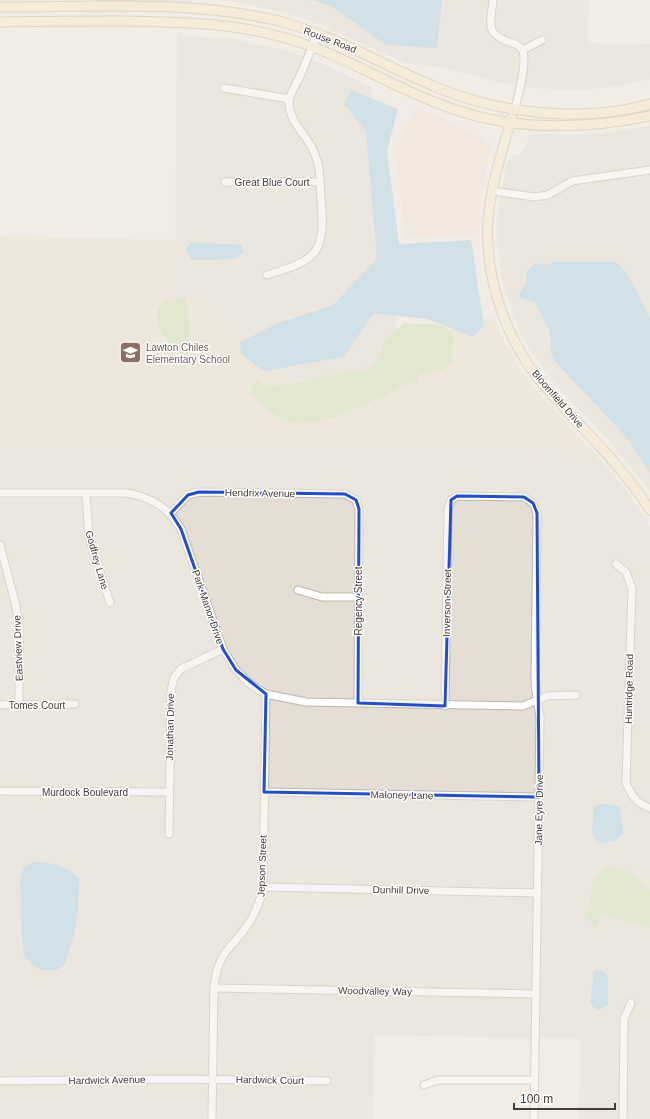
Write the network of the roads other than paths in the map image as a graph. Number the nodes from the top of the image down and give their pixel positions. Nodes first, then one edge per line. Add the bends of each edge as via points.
1 (493, 0) edge
2 (169, 4) edge
3 (0, 7) edge
4 (0, 22) edge
5 (317, 33) junction
6 (542, 40) dead end
7 (312, 47) junction
8 (523, 50) junction
9 (224, 88) dead end
10 (289, 99) junction
11 (650, 104) edge
12 (514, 110) junction
13 (650, 116) edge
14 (510, 123) junction
15 (650, 170) edge
16 (225, 182) dead end
17 (319, 182) junction
18 (492, 191) junction
19 (267, 275) dead end
20 (0, 493) edge
21 (86, 494) junction
22 (356, 500) joint
23 (451, 500) joint
24 (650, 510) edge
25 (171, 513) junction
26 (0, 545) edge
27 (616, 564) dead end
28 (298, 590) dead end
29 (358, 597) junction
30 (110, 602) dead end
31 (223, 649) junction
32 (266, 694) junction
33 (576, 695) dead end
34 (537, 700) junction
35 (358, 703) junction
36 (74, 704) dead end
37 (0, 705) edge
38 (19, 705) junction
39 (445, 706) junction
40 (0, 792) edge
41 (169, 792) junction
42 (264, 792) junction
43 (539, 797) junction
44 (650, 808) edge
45 (169, 834) dead end
46 (263, 887) junction
47 (538, 893) junction
48 (214, 988) junction
49 (536, 994) junction
50 (631, 1003) dead end
51 (213, 1080) junction
52 (534, 1080) junction
53 (0, 1081) edge
54 (327, 1081) dead end
55 (424, 1085) dead end
56 (212, 1119) edge
57 (534, 1119) edge
58 (623, 1119) edge

1 - 8 street via 490,28 496,37
2 - 3 street, Rouse Road
2 - 5 street, Rouse Road via 234,12
4 - 7 street, Rouse Road via 199,22 258,31
5 - 7 street
5 - 12 street, Rouse Road via 458,96
6 - 8 street
7 - 10 street
7 - 14 street, Rouse Road via 442,105 468,114
8 - 12 street via 520,87
9 - 10 street
10 - 17 street via 295,125 317,157
11 - 12 street, Rouse Road via 609,112 562,114
12 - 14 street, Bloomfield Drive
13 - 14 street, Rouse Road via 590,126
14 - 18 street, Bloomfield Drive
15 - 18 street via 572,181 548,195 534,197
16 - 17 street, Great Blue Court
17 - 19 street via 323,231 320,243 312,256 298,266
18 - 24 street, Bloomfield Drive via 488,220 490,260 494,286 511,335 547,389 621,468
20 - 21 street, Park Manor Drive
21 - 25 street, Park Manor Drive via 127,493 141,496 158,503
21 - 30 street, Godfrey Lane via 89,538
22 - 25 street, Hendrix Avenue via 345,494 199,492 188,495
22 - 29 street, Regency Street via 359,508
23 - 34 street, Jane Eyre Drive via 457,496 524,497 533,502 537,513
23 - 39 street, Inverson Street via 448,510
25 - 31 street, Park Manor Drive via 181,529
26 - 38 street, Eastview Drive via 19,626
27 - 44 street, Huntridge Road via 626,572 632,588 626,782 639,804
28 - 29 street via 322,597
29 - 35 street, Regency Street
31 - 32 street, Park Manor Drive via 236,670 250,684
31 - 41 street, Jonathan Drive via 181,669 174,677 171,691
32 - 35 street, Park Manor Drive via 306,702
32 - 42 street, Jepson Street
33 - 34 street, Park Manor Drive via 547,696
34 - 39 street, Park Manor Drive via 523,706
34 - 43 street, Jane Eyre Drive via 540,718
35 - 39 street, Park Manor Drive
36 - 38 street, Tomes Court
37 - 38 street, Tomes Court
40 - 41 street, Murdock Boulevard
41 - 45 street, Jonathan Drive
42 - 43 street, Maloney Lane
42 - 46 street, Jepson Street
43 - 47 street, Jane Eyre Drive
46 - 47 street, Dunhill Drive
46 - 48 street, Jepson Street via 261,901 252,920 222,957 216,971
47 - 49 street, Jane Eyre Drive
48 - 49 street, Woodvalley Way
48 - 51 street, Jepson Street
49 - 52 street, Jane Eyre Drive
50 - 58 street via 624,1019
51 - 53 street, Hardwick Avenue
51 - 54 street, Hardwick Court
51 - 56 street, Jepson Street
52 - 55 street via 438,1080
52 - 57 street, Jane Eyre Drive

